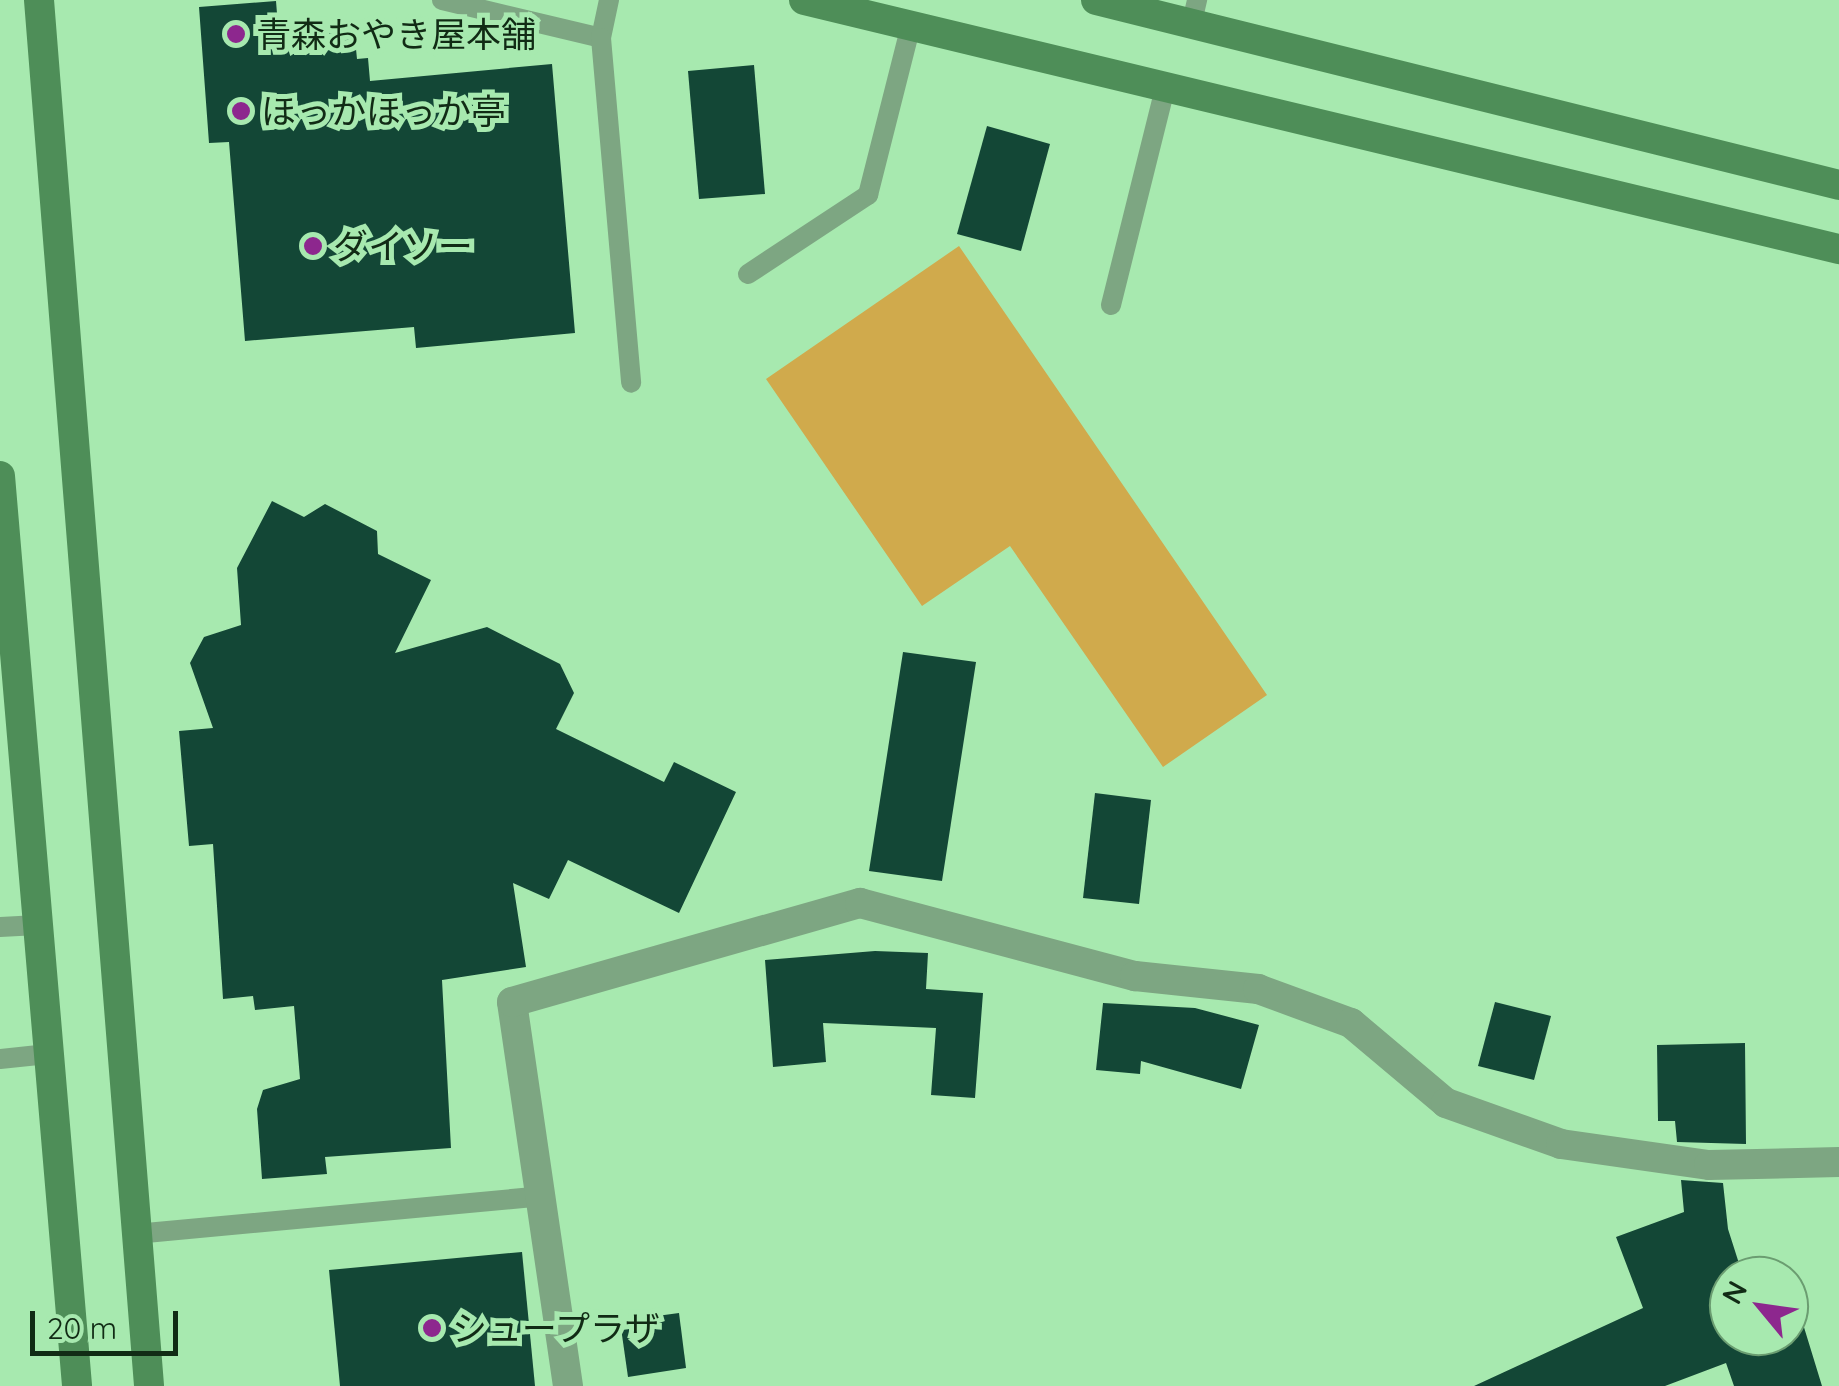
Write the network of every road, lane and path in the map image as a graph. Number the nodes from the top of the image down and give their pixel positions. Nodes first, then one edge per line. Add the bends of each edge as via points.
1 (39, 0) edge
2 (442, 0) edge
3 (608, 0) edge
4 (804, 0) edge
5 (1096, 0) edge
6 (1194, 11) edge
7 (911, 25) junction
8 (601, 38) junction
9 (1166, 84) junction
10 (1839, 185) edge
11 (1839, 249) edge
12 (748, 274) dead end
13 (1111, 305) dead end
14 (631, 384) dead end
15 (0, 476) edge
16 (38, 925) junction
17 (0, 927) edge
18 (48, 1054) junction
19 (0, 1059) edge
20 (1839, 1162) edge
21 (541, 1196) junction
22 (136, 1234) junction
23 (77, 1386) edge
24 (149, 1386) edge
25 (568, 1386) edge

1 - 22 street
2 - 8 lane
3 - 8 lane
4 - 7 street
5 - 6 street
6 - 10 street
7 - 9 street
7 - 12 lane via 868,195
8 - 14 lane
9 - 11 street
9 - 13 lane
15 - 16 street
16 - 17 lane
16 - 18 street
18 - 19 lane
18 - 23 street
20 - 21 street via 1709,1165 1562,1144 1446,1102 1352,1023 1258,989 1135,976 860,903 512,1002
21 - 22 lane
21 - 25 street
22 - 24 street

